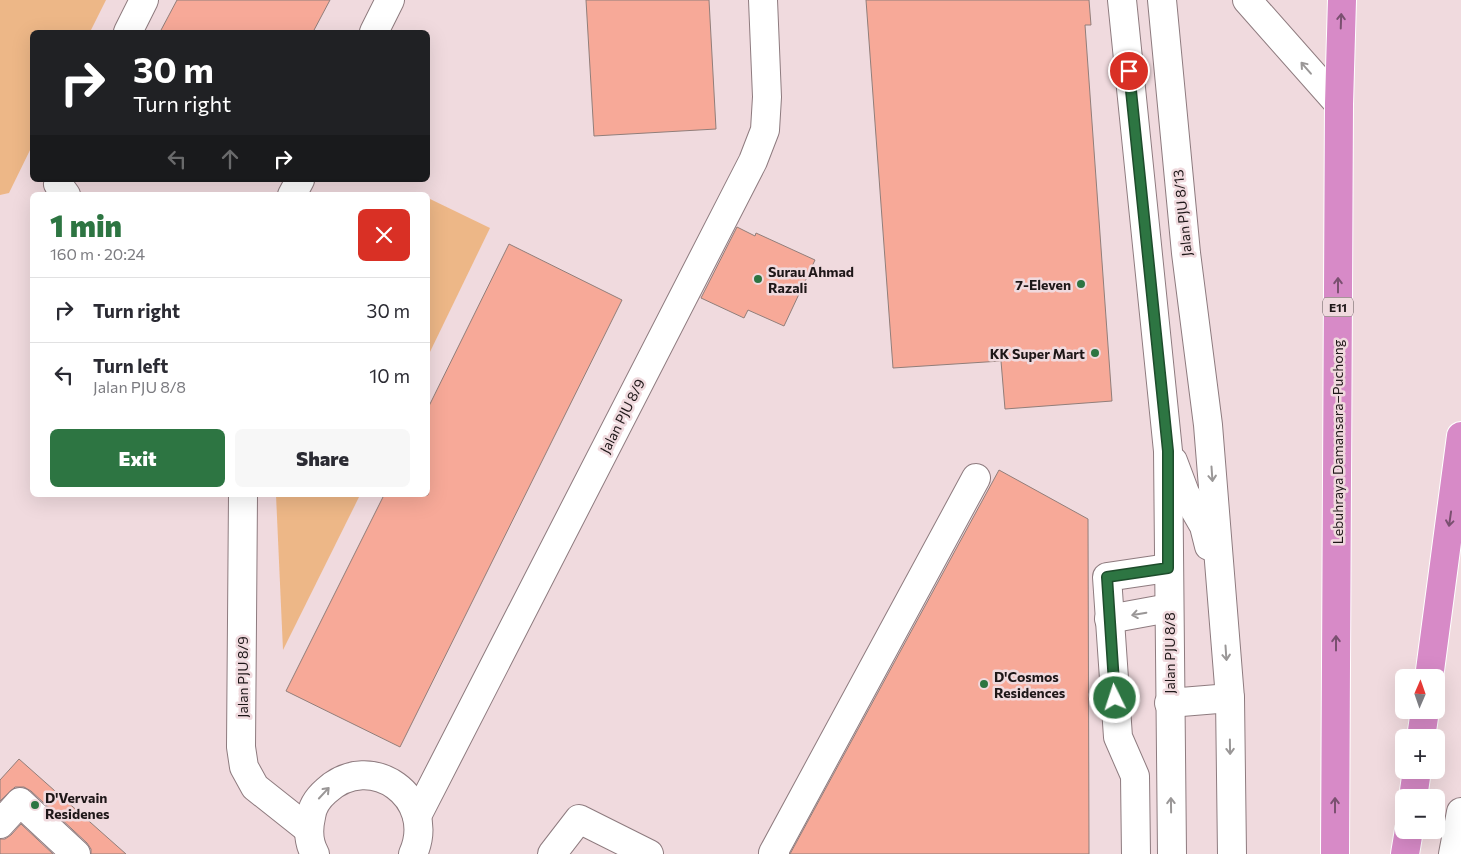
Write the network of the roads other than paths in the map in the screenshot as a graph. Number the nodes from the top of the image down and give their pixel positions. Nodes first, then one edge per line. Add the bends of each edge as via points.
1 (144, 0) edge
2 (390, 0) edge
3 (763, 0) edge
4 (1122, 0) edge
5 (1162, 0) edge
6 (1247, 0) edge
7 (1342, 0) edge
8 (129, 30) edge
9 (375, 30) edge
10 (1339, 104) junction
11 (1208, 425) junction
12 (1461, 436) edge
13 (1168, 451) junction
14 (976, 478) dead end
15 (1185, 493) junction
16 (243, 497) edge
17 (1168, 561) junction
18 (1169, 608) junction
19 (1223, 608) junction
20 (1109, 619) junction
21 (1430, 669) edge
22 (1230, 698) junction
23 (1169, 703) junction
24 (1461, 812) edge
25 (417, 816) junction
26 (0, 824) edge
27 (1408, 839) edge
28 (312, 842) edge
29 (76, 854) edge
30 (413, 854) edge
31 (552, 854) edge
32 (649, 854) edge
33 (775, 854) edge
34 (1136, 854) edge
35 (1172, 854) edge
36 (1232, 854) edge
37 (1335, 854) edge
38 (1405, 854) edge
39 (1453, 854) edge

1 - 8 street
2 - 9 street
3 - 25 street, Jalan PJU 8/9 via 767,97 765,130 753,161
4 - 13 street
5 - 11 street, Jalan PJU 8/13 via 1186,253
10 -> 6 street
10 -> 7 highway, Lebuhraya Damansara–Puchong / E11
37 -> 10 highway, Lebuhraya Damansara–Puchong / E11
11 - 15 street
11 -> 19 street, Jalan PJU 8/13
12 -> 21 highway
13 - 15 street via 1178,469
13 - 17 street, Jalan PJU 8/8
14 - 33 street
15 - 17 street
15 - 19 street via 1204,526
16 - 28 street, Jalan PJU 8/9 via 241,747 244,767 255,787
17 - 18 street, Jalan PJU 8/8
17 - 20 street via 1107,577
18 -> 20 street
18 - 23 street, Jalan PJU 8/8
19 -> 22 street
20 - 34 street via 1118,737 1135,776
22 - 23 street
22 -> 36 street
35 -> 23 street, Jalan PJU 8/8
24 - 39 street
28 -> 25 street, Jalan PJU 8/9 via 311,812 332,784 348,777 366,774 383,778 399,787
25 - 30 street, Jalan PJU 8/9 via 419,834
26 - 29 street via 20,802
27 - 38 highway
31 - 32 street via 579,819

